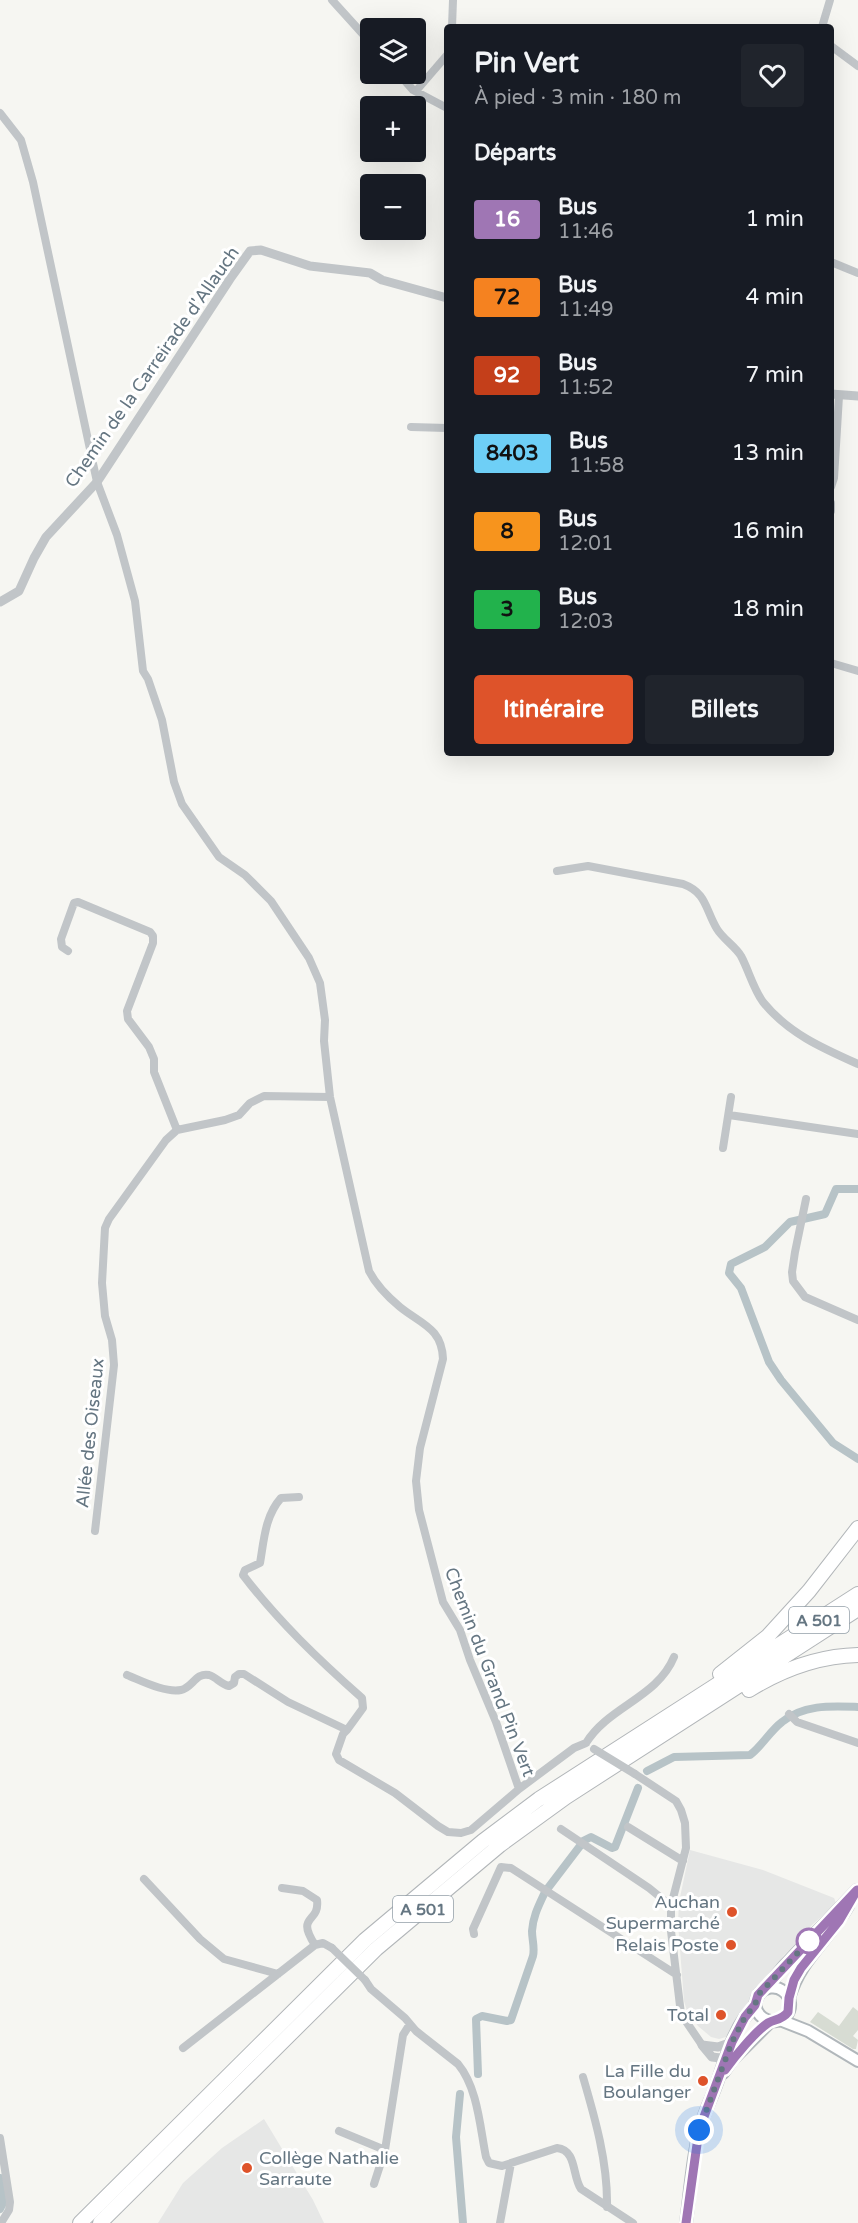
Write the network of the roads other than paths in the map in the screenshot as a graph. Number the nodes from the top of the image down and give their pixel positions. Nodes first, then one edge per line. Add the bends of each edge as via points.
1 (332, 0) edge
2 (453, 0) edge
3 (830, 0) edge
4 (452, 24) edge
5 (823, 24) edge
6 (360, 31) edge
7 (834, 48) edge
8 (444, 58) edge
9 (858, 66) edge
10 (409, 84) edge
11 (416, 91) junction
12 (444, 106) edge
13 (0, 113) edge
14 (834, 263) edge
15 (858, 273) edge
16 (444, 297) edge
17 (835, 395) edge
18 (858, 396) edge
19 (411, 427) dead end
20 (444, 428) edge
21 (834, 429) edge
22 (834, 478) edge
23 (97, 482) junction
24 (0, 602) edge
25 (834, 664) edge
26 (858, 671) edge
27 (557, 872) dead end
28 (68, 951) dead end
29 (858, 1064) edge
30 (330, 1097) junction
31 (731, 1097) dead end
32 (729, 1115) junction
33 (177, 1130) junction
34 (858, 1134) edge
35 (723, 1148) dead end
36 (806, 1199) dead end
37 (858, 1320) edge
38 (298, 1497) dead end
39 (858, 1528) edge
40 (95, 1531) dead end
41 (858, 1593) edge
42 (858, 1609) edge
43 (858, 1654) edge
44 (674, 1657) dead end
45 (127, 1675) dead end
46 (791, 1717) dead end
47 (347, 1730) junction
48 (638, 1735) junction
49 (586, 1743) junction
50 (858, 1743) edge
51 (604, 1773) junction
52 (519, 1789) junction
53 (628, 1827) dead end
54 (561, 1829) dead end
55 (683, 1861) junction
56 (144, 1879) dead end
57 (282, 1888) dead end
58 (858, 1889) edge
59 (671, 1906) junction
60 (474, 1934) dead end
61 (315, 1945) junction
62 (278, 1974) junction
63 (677, 1975) junction
64 (765, 1989) junction
65 (790, 2002) junction
66 (755, 2005) junction
67 (775, 2021) junction
68 (410, 2024) junction
69 (808, 2031) junction
70 (732, 2042) junction
71 (702, 2044) junction
72 (183, 2048) dead end
73 (728, 2060) junction
74 (858, 2061) edge
75 (583, 2077) dead end
76 (339, 2132) dead end
77 (0, 2138) edge
78 (386, 2150) junction
79 (511, 2163) junction
80 (374, 2184) dead end
81 (608, 2207) junction
82 (2, 2222) edge
83 (80, 2223) edge
84 (100, 2223) edge
85 (500, 2223) edge
86 (633, 2223) edge
87 (686, 2223) edge

1 - 6 street
2 - 4 street
3 - 5 street
7 - 9 street
8 - 11 street
10 - 11 street
11 - 12 street
13 - 23 street, Chemin du Grand Pin Vert via 21,140 33,182
14 - 15 street
16 - 23 street, Chemin de la Carreirade d'Allauch via 370,273 310,266 261,250 250,251
17 - 18 street
17 - 21 street
19 - 20 street
21 - 22 street
23 - 24 street, Chemin de la Carreirade d'Allauch via 46,537 19,591
23 - 30 street, Chemin du Grand Pin Vert via 117,535 135,602 143,671 162,720 182,804 219,857 245,875 271,901 309,958 320,983
25 - 26 street
27 - 29 street via 588,866 692,887 703,896 718,931 740,954 756,991 777,1017 810,1042
28 - 33 street via 62,947 61,939 74,903 78,902 153,936 127,1011 128,1019 154,1059 154,1072
30 - 33 street via 264,1096 239,1115
30 - 52 street, Chemin du Grand Pin Vert via 369,1271 400,1307 433,1330 443,1346 420,1448 416,1481 419,1510 443,1602 460,1630
31 - 32 street
32 - 34 street
32 - 35 street
33 - 40 street, Allée des Oiseaux via 105,1228 102,1283 114,1365
36 - 37 street via 793,1281 805,1297
38 - 47 street via 281,1498 274,1506 260,1563 244,1570 243,1575 286,1627 362,1698 363,1708
39 - 48 highway via 768,1636
41 - 48 highway, A 501
42 - 51 highway, A 501
43 - 51 highway via 797,1665
44 - 49 street via 661,1680 612,1716
45 - 47 street via 172,1691 186,1688 201,1675 229,1686 235,1677 244,1674 288,1702
46 - 50 street
47 - 52 street via 336,1754 339,1760 395,1793 448,1832 471,1830
48 - 83 highway, A 501 via 539,1799 365,1940
49 - 52 street
49 - 55 street, bridge via 676,1801 686,1834
51 - 84 highway, A 501 via 500,1845 376,1949
53 - 55 street
54 - 59 street
55 - 59 street
56 - 62 street via 224,1959
57 - 61 street via 303,1891 317,1900 318,1907 306,1924
58 - 64 main road
58 - 65 main road via 839,1921 801,1968
59 - 63 street
60 - 63 street via 501,1868 511,1868
61 - 62 street
61 - 68 street, bridge via 323,1943 332,1948
62 - 72 street
63 - 71 street via 681,2014
64 - 65 main road via 779,1988
64 - 66 main road
65 - 67 main road via 788,2012
65 - 69 main road
66 - 67 main road via 760,2016
66 - 70 main road
67 - 69 main road
67 - 73 main road
68 - 78 street via 403,2035
68 - 79 street via 464,2071 473,2090 489,2163
69 - 74 main road
70 - 71 street via 718,2047
70 - 73 main road
71 - 73 street via 712,2057
73 - 87 main road via 699,2130
75 - 81 street via 596,2118
76 - 78 street
77 - 82 street via 10,2193 9,2210
78 - 80 street
79 - 81 street via 562,2149 571,2156 576,2183
79 - 85 street
81 - 86 street

